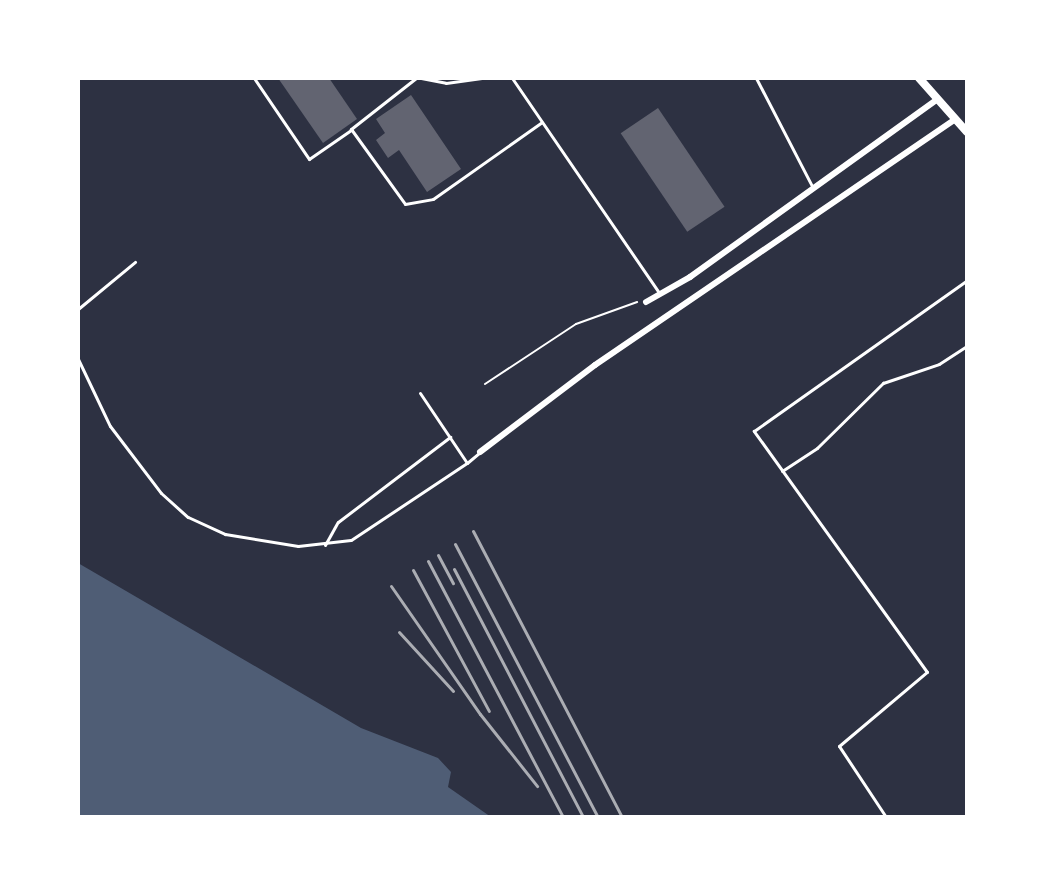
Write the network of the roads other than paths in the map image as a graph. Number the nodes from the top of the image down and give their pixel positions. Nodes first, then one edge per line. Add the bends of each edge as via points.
1 (254, 78) edge
2 (418, 78) edge
3 (482, 78) edge
4 (512, 78) edge
5 (756, 78) edge
6 (919, 78) edge
7 (938, 99) junction
8 (955, 119) junction
9 (542, 122) junction
10 (351, 129) junction
11 (967, 132) edge
12 (813, 188) junction
13 (135, 262) dead end
14 (967, 280) edge
15 (660, 294) junction
16 (646, 302) road end
17 (78, 309) edge
18 (967, 346) edge
19 (78, 359) edge
20 (420, 393) dead end
21 (450, 437) junction
22 (480, 452) joint
23 (467, 463) junction
24 (782, 471) junction
25 (325, 545) junction
26 (886, 817) edge

1 - 10 lane via 309,159
2 - 3 lane via 446,83
2 - 10 lane
4 - 9 lane
5 - 12 lane
6 - 7 main road
7 - 8 main road
7 - 12 street
8 - 11 main road
8 - 22 street via 595,365
9 - 10 lane via 418,205 405,204
9 - 15 lane
12 - 15 street
13 - 17 lane
14 - 24 lane via 754,431
15 - 16 street
18 - 24 lane via 939,364 883,383 817,448
19 - 25 lane via 110,426 161,493 188,517 264,543
20 - 21 lane
21 - 23 lane
21 - 25 lane via 338,522
22 - 23 lane
23 - 25 lane via 351,540
24 - 26 lane via 927,672 839,746

